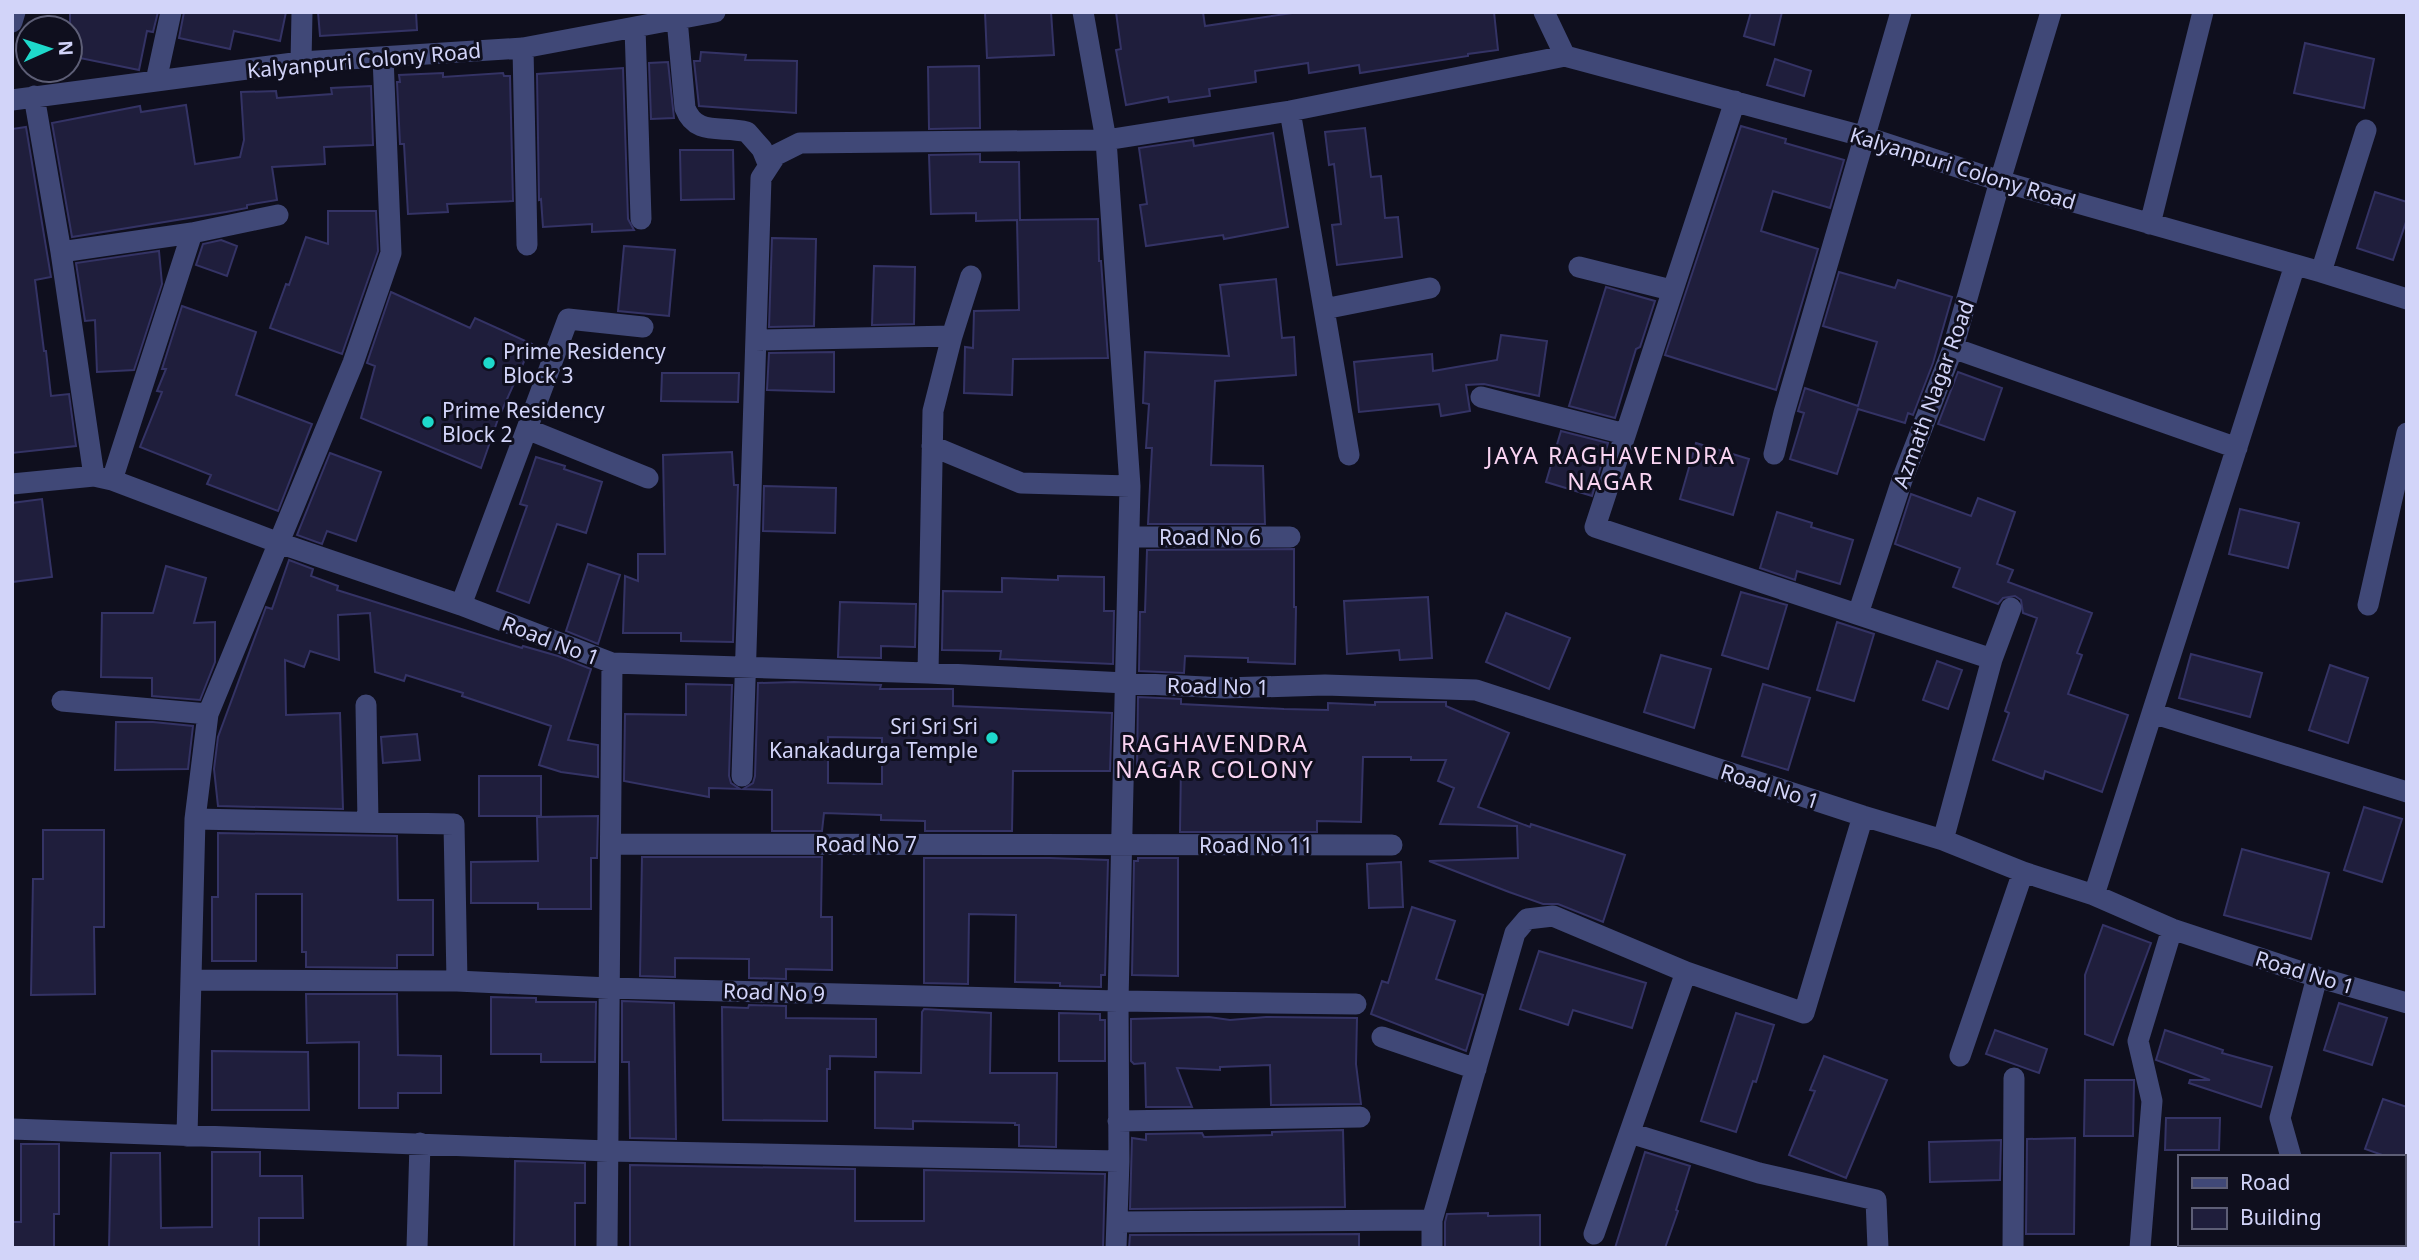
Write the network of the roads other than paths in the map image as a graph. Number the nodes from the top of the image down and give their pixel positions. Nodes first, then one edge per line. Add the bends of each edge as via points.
1 (15, 12) edge
2 (171, 12) edge
3 (302, 12) edge
4 (715, 12) edge
5 (1083, 12) edge
6 (1544, 12) edge
7 (1902, 12) edge
8 (2051, 12) edge
9 (2203, 12) edge
10 (677, 19) junction
11 (12, 22) edge
12 (635, 27) junction
13 (523, 48) junction
14 (1565, 56) junction
15 (383, 57) junction
16 (301, 62) junction
17 (156, 81) junction
18 (34, 96) junction
19 (12, 100) edge
20 (1735, 101) junction
21 (1290, 111) junction
22 (2366, 130) dead end
23 (1866, 136) junction
24 (1106, 140) junction
25 (769, 166) junction
26 (2000, 181) junction
27 (278, 215) dead end
28 (641, 219) dead end
29 (2150, 224) junction
30 (192, 233) junction
31 (527, 245) dead end
32 (61, 252) junction
33 (2295, 265) junction
34 (1578, 267) dead end
35 (2321, 272) junction
36 (971, 276) dead end
37 (1430, 288) dead end
38 (1671, 290) junction
39 (2407, 299) edge
40 (1325, 309) junction
41 (643, 327) dead end
42 (952, 336) junction
43 (756, 340) junction
44 (1953, 348) junction
45 (1482, 397) dead end
46 (527, 429) junction
47 (2407, 433) edge
48 (1625, 434) junction
49 (933, 446) junction
50 (2237, 448) junction
51 (1774, 454) dead end
52 (1349, 455) dead end
53 (103, 478) junction
54 (648, 478) dead end
55 (12, 484) edge
56 (1130, 486) junction
57 (1130, 537) junction
58 (1290, 537) dead end
59 (279, 543) junction
60 (461, 605) junction
61 (2368, 605) dead end
62 (2011, 608) dead end
63 (1857, 614) junction
64 (1992, 659) junction
65 (612, 663) junction
66 (747, 668) junction
67 (928, 673) junction
68 (1124, 684) junction
69 (62, 701) dead end
70 (366, 705) dead end
71 (2152, 713) junction
72 (208, 714) junction
73 (742, 776) dead end
74 (2407, 792) edge
75 (1863, 816) junction
76 (195, 819) junction
77 (369, 822) junction
78 (1943, 840) junction
79 (611, 844) junction
80 (1121, 845) junction
81 (1392, 845) dead end
82 (2024, 872) junction
83 (2094, 895) junction
84 (2172, 929) junction
85 (1686, 972) junction
86 (2317, 977) junction
87 (192, 980) junction
88 (457, 981) junction
89 (609, 988) junction
90 (1118, 1001) junction
91 (2407, 1003) edge
92 (1356, 1004) dead end
93 (1382, 1037) dead end
94 (1960, 1056) dead end
95 (1476, 1069) junction
96 (2014, 1079) dead end
97 (1360, 1117) dead end
98 (1118, 1121) junction
99 (12, 1129) edge
100 (1630, 1133) junction
101 (187, 1136) junction
102 (420, 1143) junction
103 (608, 1151) junction
104 (2290, 1155) edge
105 (1119, 1161) junction
106 (1432, 1220) junction
107 (1117, 1222) junction
108 (1594, 1234) dead end
109 (417, 1248) edge
110 (607, 1248) edge
111 (1116, 1248) edge
112 (1432, 1248) edge
113 (1878, 1248) edge
114 (2013, 1248) edge
115 (2140, 1248) edge

1 - 11 street
2 - 17 street
3 - 16 street
4 - 10 street, Kalyanpuri Colony Road
5 - 24 street
6 - 14 street
7 - 23 street
8 - 26 street, Azmath Nagar Road
9 - 29 street
10 - 12 street, Kalyanpuri Colony Road
10 - 25 street via 689,119 697,126 747,132
12 - 13 street, Kalyanpuri Colony Road
12 - 28 street
13 - 15 street, Kalyanpuri Colony Road
13 - 31 street
14 - 20 street, Kalyanpuri Colony Road
14 - 21 street
15 - 16 street, Kalyanpuri Colony Road
15 - 59 street via 391,253 353,363
16 - 17 street, Kalyanpuri Colony Road
17 - 18 street, Kalyanpuri Colony Road
18 - 19 street, Kalyanpuri Colony Road
18 - 32 street
20 - 23 street, Kalyanpuri Colony Road
20 - 38 street
21 - 24 street
21 - 40 street
22 - 35 street
23 - 26 street, Kalyanpuri Colony Road
23 - 51 street
24 - 25 street via 800,143 776,155
24 - 56 street
25 - 43 street via 761,178
26 - 29 street, Kalyanpuri Colony Road
26 - 44 street, Azmath Nagar Road
27 - 30 street
29 - 33 street, Kalyanpuri Colony Road
30 - 32 street
30 - 53 street
32 - 53 street
33 - 35 street, Kalyanpuri Colony Road
33 - 50 street
34 - 38 street
35 - 39 street, Kalyanpuri Colony Road
36 - 42 street
37 - 40 street
38 - 48 street
40 - 52 street
41 - 46 street via 568,319
42 - 43 street
42 - 49 street via 933,411
43 - 66 street
44 - 50 street
44 - 63 street, Azmath Nagar Road
45 - 48 street
46 - 54 street
46 - 60 street
47 - 61 street
48 - 63 street via 1595,527
49 - 56 street via 1021,483
49 - 67 street
50 - 71 street
53 - 55 street, Road No 1
53 - 59 street, Road No 1
56 - 57 street
57 - 58 street, Road No 6
57 - 68 street
59 - 60 street, Road No 1
59 - 72 street
60 - 65 street, Road No 1
62 - 64 street
63 - 64 street
64 - 78 street
65 - 66 street, Road No 1
65 - 79 street
66 - 67 street, Road No 1
66 - 73 street
67 - 68 street, Road No 1
68 - 75 street, Road No 1 via 1476,690
68 - 80 street
69 - 72 street
70 - 77 street
71 - 74 street
71 - 83 street
72 - 76 street
75 - 78 street, Road No 1
75 - 85 street via 1804,1013
76 - 77 street
76 - 87 street
77 - 88 street via 454,824
78 - 82 street, Road No 1
79 - 80 street, Road No 7
79 - 89 street
80 - 81 street, Road No 11
80 - 90 street
82 - 83 street, Road No 1
82 - 94 street
83 - 84 street, Road No 1
84 - 86 street, Road No 1
84 - 115 street via 2138,1041 2152,1101
85 - 95 street via 1553,916 1527,919 1516,933
85 - 100 street
86 - 91 street, Road No 1
86 - 104 street via 2280,1118
87 - 88 street, Road No 9
87 - 101 street
88 - 89 street, Road No 9
89 - 90 street, Road No 9
89 - 103 street
90 - 92 street, Road No 9
90 - 98 street
93 - 95 street
95 - 106 street
96 - 114 street
97 - 98 street
98 - 105 street
99 - 101 street
100 - 108 street
100 - 113 street via 1759,1173 1875,1200
101 - 102 street
102 - 103 street
102 - 109 street
103 - 105 street
103 - 110 street
105 - 107 street
106 - 107 street
106 - 112 street
107 - 111 street

